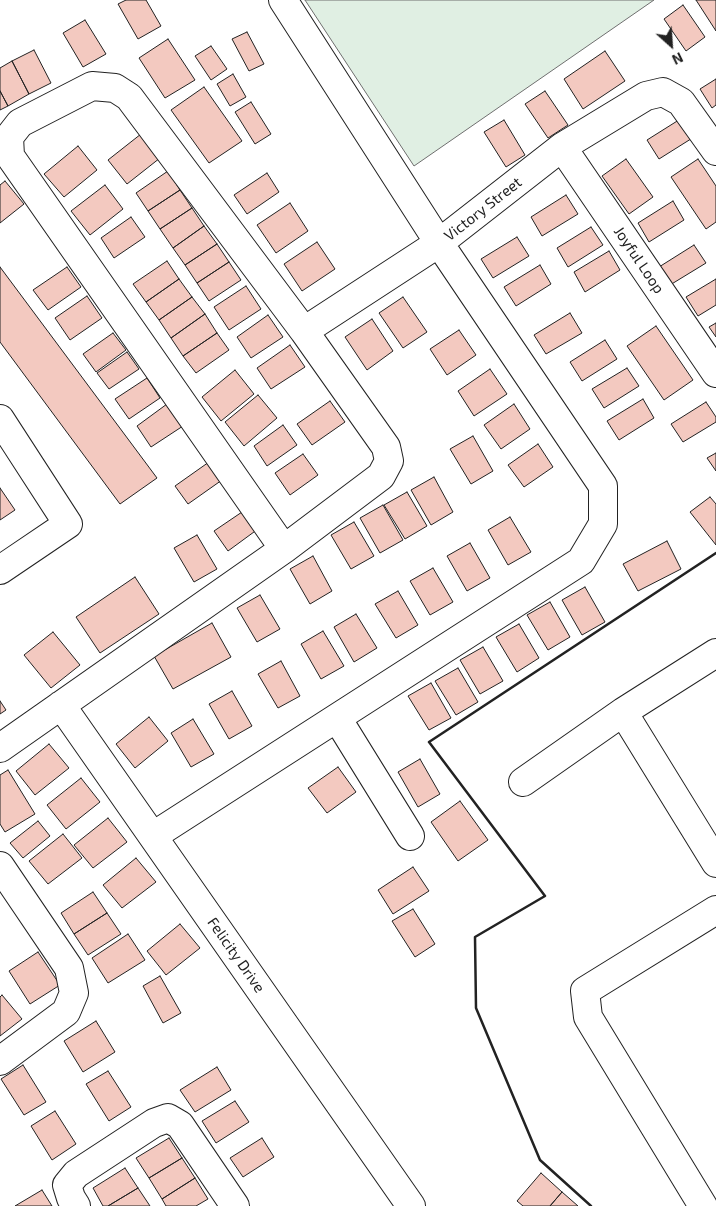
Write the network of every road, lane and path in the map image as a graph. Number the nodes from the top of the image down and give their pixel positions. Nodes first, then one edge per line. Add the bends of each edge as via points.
1 (283, 0) edge
2 (562, 147) junction
3 (716, 151) edge
4 (439, 243) junction
5 (304, 331) junction
6 (716, 373) edge
7 (0, 419) edge
8 (284, 549) junction
9 (0, 570) edge
10 (716, 653) edge
11 (61, 705) junction
12 (623, 712) junction
13 (337, 718) junction
14 (0, 748) edge
15 (523, 782) dead end
16 (153, 836) junction
17 (410, 836) dead end
18 (716, 863) edge
19 (0, 866) edge
20 (716, 910) edge
21 (0, 1062) edge
22 (76, 1206) edge
23 (235, 1206) edge
24 (411, 1206) edge
25 (703, 1206) edge

1 - 4 street
2 - 3 street, Victory Street via 646,96 664,92 681,102
2 - 4 street, Victory Street
2 - 6 street, Joyful Loop
4 - 5 street, Victory Street
4 - 13 street via 603,486 603,524 581,561
5 - 8 street via 386,446 389,461 381,476
5 - 8 street via 130,97 115,88 92,86 20,122 9,137 10,156
7 - 9 street via 68,524
8 - 11 street
10 - 12 street
11 - 14 street
11 - 16 street, Felicity Drive
12 - 15 street
12 - 18 street
13 - 16 street
13 - 17 street
16 - 24 street, Felicity Drive
19 - 21 street via 69,968 74,993 66,1012
20 - 25 street via 586,991 588,1017
22 - 23 street via 67,1185 76,1174 154,1123 168,1118 180,1125

